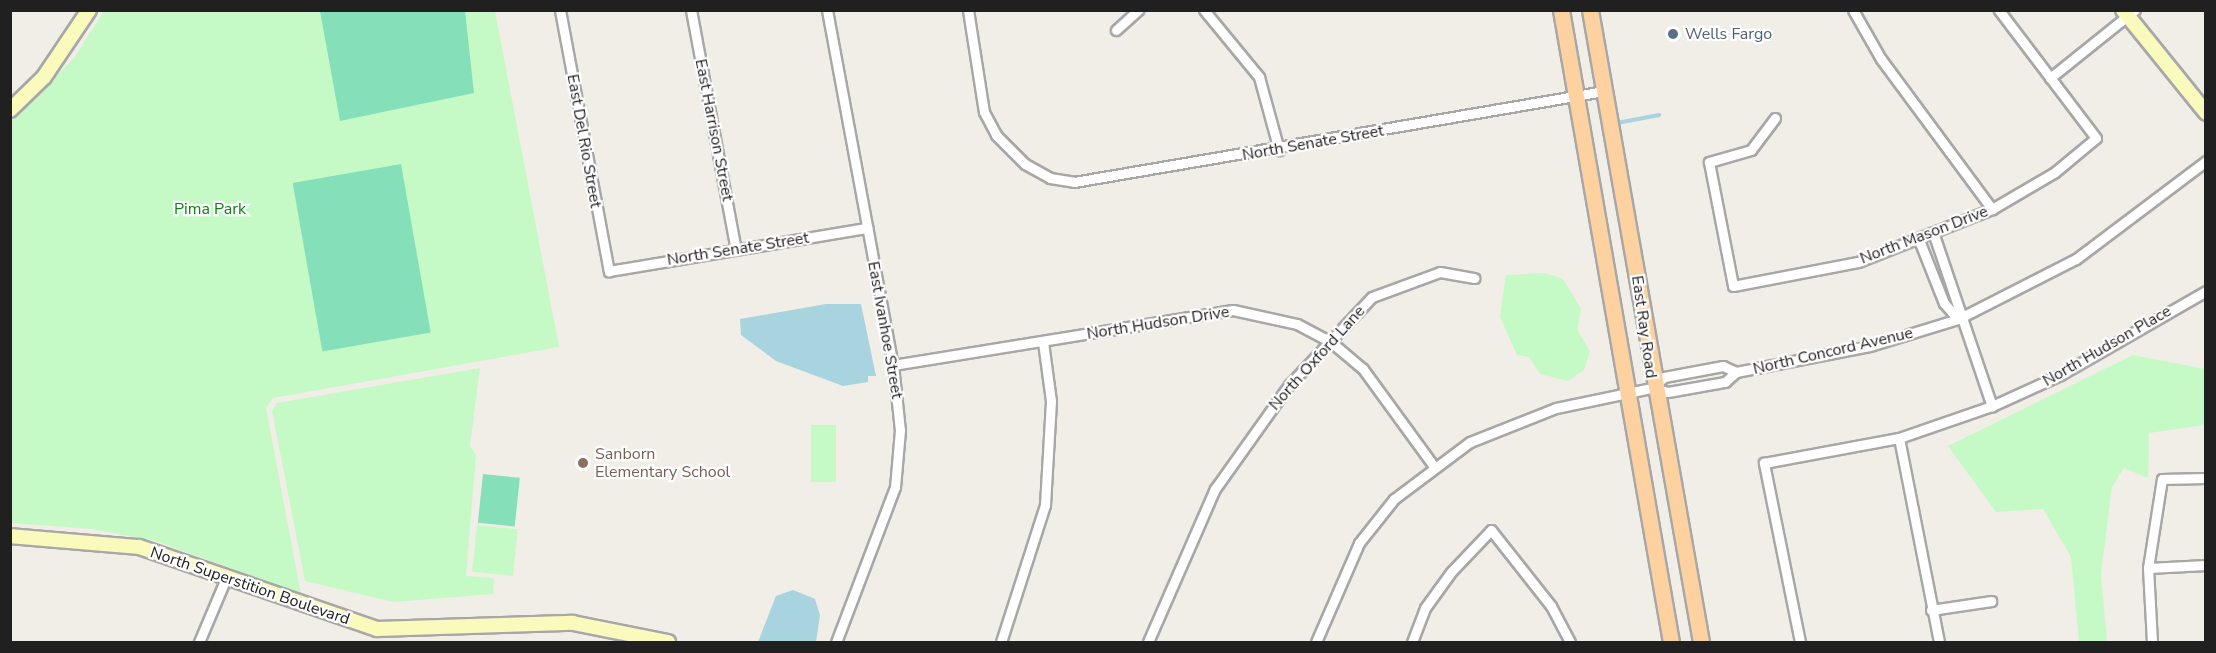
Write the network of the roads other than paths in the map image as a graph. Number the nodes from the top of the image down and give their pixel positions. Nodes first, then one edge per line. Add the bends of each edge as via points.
1 (89, 10) edge
2 (560, 10) edge
3 (691, 10) edge
4 (827, 10) edge
5 (968, 10) edge
6 (1138, 10) edge
7 (1204, 10) edge
8 (1561, 10) edge
9 (1590, 10) edge
10 (1853, 10) edge
11 (1999, 10) edge
12 (2128, 13) edge
13 (1116, 30) dead end
14 (2050, 78) junction
15 (1604, 91) junction
16 (1577, 96) junction
17 (10, 110) edge
18 (2205, 113) edge
19 (1775, 118) dead end
20 (1279, 150) junction
21 (2205, 161) edge
22 (1992, 209) junction
23 (867, 228) junction
24 (1934, 235) junction
25 (1919, 240) junction
26 (736, 250) junction
27 (609, 271) joint
28 (1474, 278) dead end
29 (2205, 291) edge
30 (1958, 319) junction
31 (1043, 342) junction
32 (1330, 342) junction
33 (893, 365) junction
34 (1736, 372) junction
35 (1652, 388) junction
36 (1623, 394) junction
37 (1992, 406) junction
38 (1899, 438) junction
39 (1433, 465) junction
40 (2205, 478) edge
41 (10, 536) edge
42 (2205, 565) edge
43 (2148, 568) junction
44 (226, 578) junction
45 (1991, 601) dead end
46 (1931, 610) junction
47 (200, 642) edge
48 (668, 642) edge
49 (836, 642) edge
50 (1001, 642) edge
51 (1148, 642) edge
52 (1316, 642) edge
53 (1412, 642) edge
54 (1570, 642) edge
55 (1671, 642) edge
56 (1701, 642) edge
57 (1800, 642) edge
58 (1939, 642) edge
59 (2152, 642) edge

1 - 17 street via 44,76
2 - 27 street, East Del Rio Street
3 - 26 street, East Harrison Street
4 - 23 street, East Ivanhoe Street
5 - 20 street, North Senate Street via 984,112 996,135 1024,164 1050,178 1074,182
6 - 13 street
7 - 20 street via 1259,77
8 - 16 main road, East Ray Road
9 - 15 main road, East Ray Road
10 - 22 street via 1881,58
11 - 14 street
12 - 14 street
12 - 18 street
14 - 22 street, North Mason Drive via 2096,138 2055,172
15 - 16 street, North Senate Street
15 - 35 main road, East Ray Road
16 - 20 street, North Senate Street
16 - 36 main road, East Ray Road
19 - 25 street, North Mason Drive via 1751,150 1709,162 1733,286 1848,265
21 - 30 street, North Concord Avenue via 2076,260
22 - 24 street, North Mason Drive
23 - 26 street, North Senate Street
23 - 33 street, East Ivanhoe Street
24 - 25 street, North Mason Drive
24 - 30 street via 1957,292
25 - 30 street via 1944,303
26 - 27 street, North Senate Street
28 - 32 street, North Oxford Lane via 1440,272 1402,282 1372,297
29 - 37 street, North Hudson Place via 2060,375
30 - 34 street, North Concord Avenue via 1891,340
30 - 37 street
31 - 32 street, North Hudson Drive via 1233,310 1297,324
31 - 33 street, North Hudson Drive
31 - 50 street via 1051,401 1045,506
32 - 39 street, North Hudson Drive via 1363,369
32 - 51 street, North Oxford Lane via 1263,417 1215,489
33 - 49 street, East Ivanhoe Street via 900,430 895,488
34 - 35 street, North Concord Avenue via 1713,384 1668,392
34 - 35 street, North Concord Avenue via 1712,368 1664,377
35 - 36 street, North Concord Avenue
35 - 56 main road, East Ray Road
36 - 39 street, North Concord Avenue via 1500,428
36 - 55 main road, East Ray Road
37 - 38 street, North Hudson Place
38 - 46 street
38 - 57 street, North Hudson Place via 1764,463
39 - 52 street, North Concord Avenue via 1394,499 1359,543
40 - 43 street via 2162,479
41 - 44 street, North Superstition Boulevard via 139,547
42 - 43 street
43 - 59 street
44 - 47 street
44 - 48 street, North Superstition Boulevard via 377,629 573,623
45 - 46 street
46 - 58 street
53 - 54 street via 1425,608 1451,572 1491,530 1551,606

